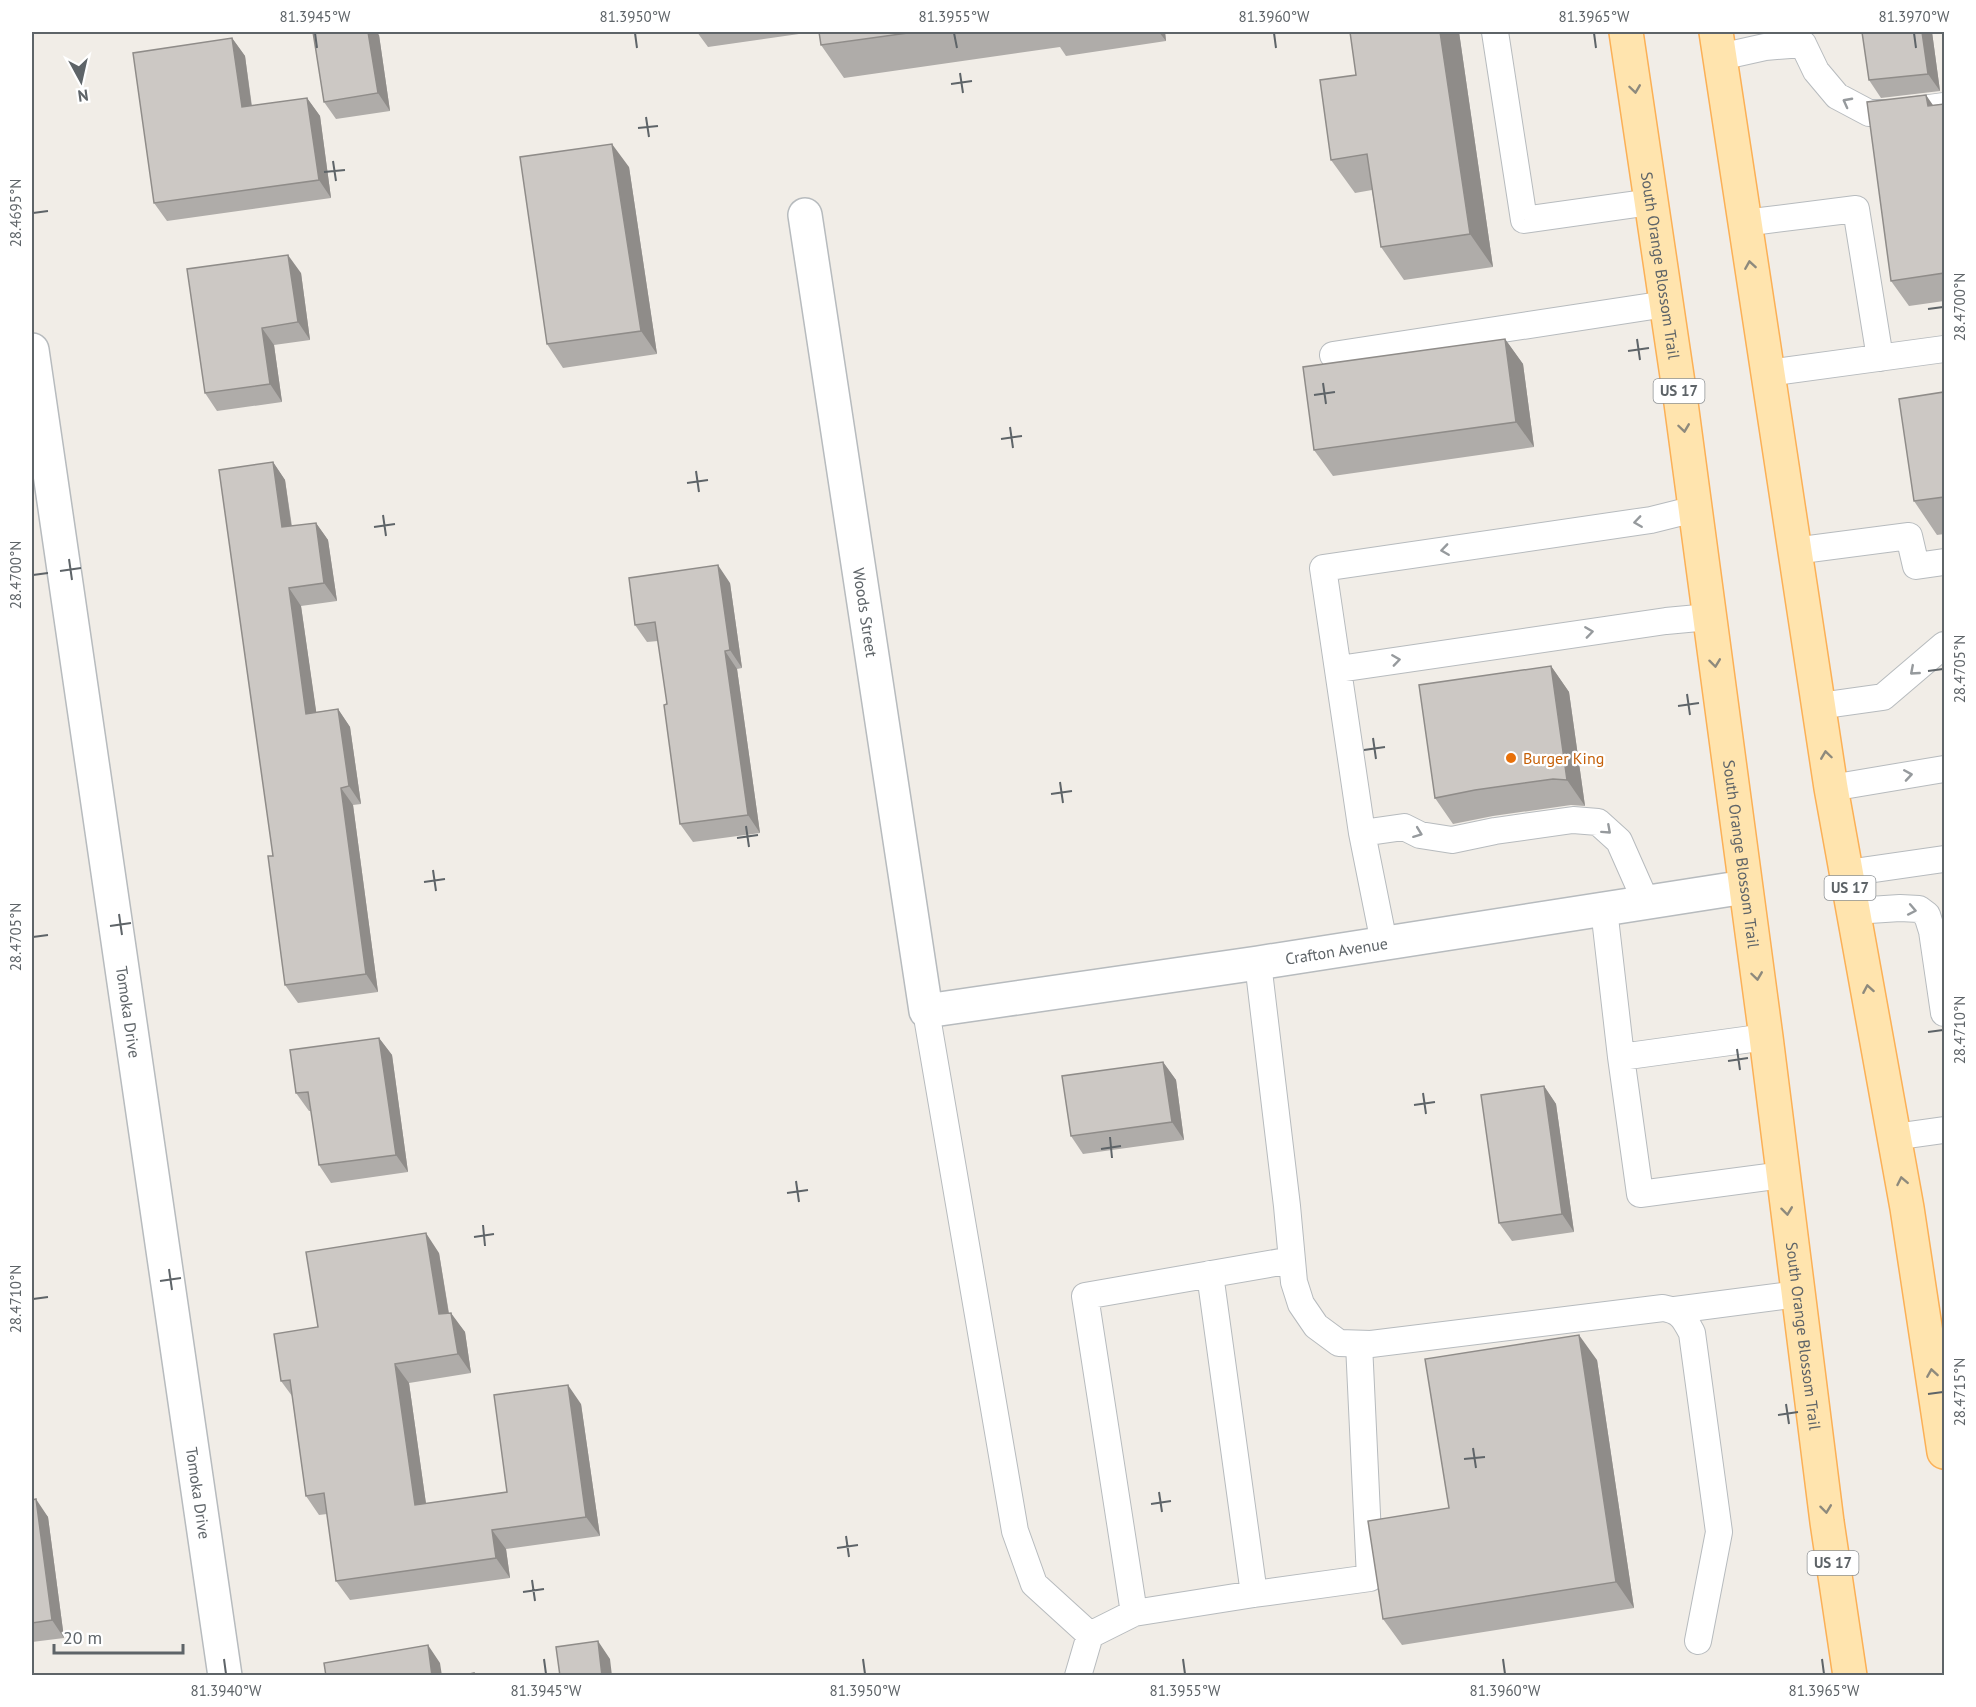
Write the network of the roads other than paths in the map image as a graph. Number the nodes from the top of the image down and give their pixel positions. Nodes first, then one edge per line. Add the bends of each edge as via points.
1 (1495, 32) edge
2 (1626, 32) edge
3 (1806, 38) edge
4 (1718, 44) edge
5 (1944, 106) edge
6 (1651, 202) junction
7 (805, 215) dead end
8 (1744, 223) junction
9 (1666, 304) junction
10 (1944, 349) edge
11 (32, 350) edge
12 (1333, 355) dead end
13 (1880, 358) junction
14 (1767, 374) junction
15 (1695, 509) junction
16 (1794, 550) junction
17 (1944, 562) edge
18 (1709, 617) junction
19 (1944, 645) edge
20 (1339, 669) junction
21 (1819, 706) junction
22 (1944, 769) edge
23 (1831, 788) junction
24 (1362, 833) junction
25 (1944, 859) edge
26 (1847, 873) junction
27 (1744, 887) junction
28 (1646, 902) junction
29 (1604, 909) junction
30 (1854, 911) junction
31 (1384, 943) junction
32 (1258, 963) junction
33 (1941, 973) edge
34 (926, 1011) junction
35 (1944, 1013) edge
36 (1766, 1037) junction
37 (1621, 1057) junction
38 (1944, 1130) edge
39 (1894, 1137) junction
40 (1782, 1175) junction
41 (1292, 1260) junction
42 (1210, 1274) junction
43 (1798, 1294) junction
44 (1675, 1310) junction
45 (1359, 1344) junction
46 (1943, 1437) edge
47 (1254, 1594) junction
48 (1134, 1613) junction
49 (1090, 1635) junction
50 (1698, 1641) dead end
51 (225, 1676) edge
52 (1078, 1676) edge
53 (1850, 1676) edge

1 - 6 lane via 1524,220
2 -> 6 main road, South Orange Blossom Trail / US 17
3 - 4 lane via 1765,47
5 -> 3 lane via 1869,113 1837,96 1816,71
4 - 8 main road, US 17
6 - 9 main road, South Orange Blossom Trail / US 17
7 - 34 street, Woods Street
8 - 13 lane via 1856,209
14 -> 8 main road, US 17
9 - 12 lane
9 -> 15 main road, South Orange Blossom Trail / US 17
10 - 13 lane
11 - 51 street, Tomoka Drive
13 - 14 lane
14 - 16 main road, US 17
15 - 18 main road, South Orange Blossom Trail / US 17
15 -> 20 lane via 1651,520 1323,568
16 - 17 lane via 1909,536 1916,566
16 - 21 main road, US 17
20 -> 18 lane
18 -> 27 main road, South Orange Blossom Trail / US 17
19 -> 21 lane via 1883,697
20 - 24 lane
23 -> 21 main road, US 17
23 -> 22 lane
23 - 26 main road, US 17
24 -> 28 lane via 1404,827 1420,835 1452,840 1573,820 1598,822 1619,841
24 - 31 lane
25 - 26 lane
26 - 30 main road, US 17
27 - 28 street, Crafton Avenue
27 -> 36 main road, South Orange Blossom Trail / US 17
28 - 29 street, Crafton Avenue
29 - 31 street, Crafton Avenue
29 - 37 lane
30 -> 33 lane via 1919,909 1927,915
39 -> 30 main road, US 17
31 - 32 street, Crafton Avenue
32 - 34 street, Crafton Avenue
32 - 41 lane
33 - 35 lane
34 - 49 lane via 1015,1531 1034,1584
36 - 37 lane
36 - 40 main road, South Orange Blossom Trail / US 17
37 - 40 lane via 1640,1194
38 - 39 lane
46 -> 39 main road, US 17
40 -> 43 main road, South Orange Blossom Trail / US 17
41 - 42 lane
41 - 45 lane via 1301,1304 1316,1326 1339,1343
42 - 47 lane
42 - 48 lane via 1085,1296
43 - 44 lane
43 -> 53 main road, South Orange Blossom Trail / US 17
44 - 45 lane via 1663,1308
44 - 50 lane via 1692,1333 1719,1532
45 - 47 lane via 1370,1578
47 - 48 lane
48 - 49 lane
49 - 52 lane

